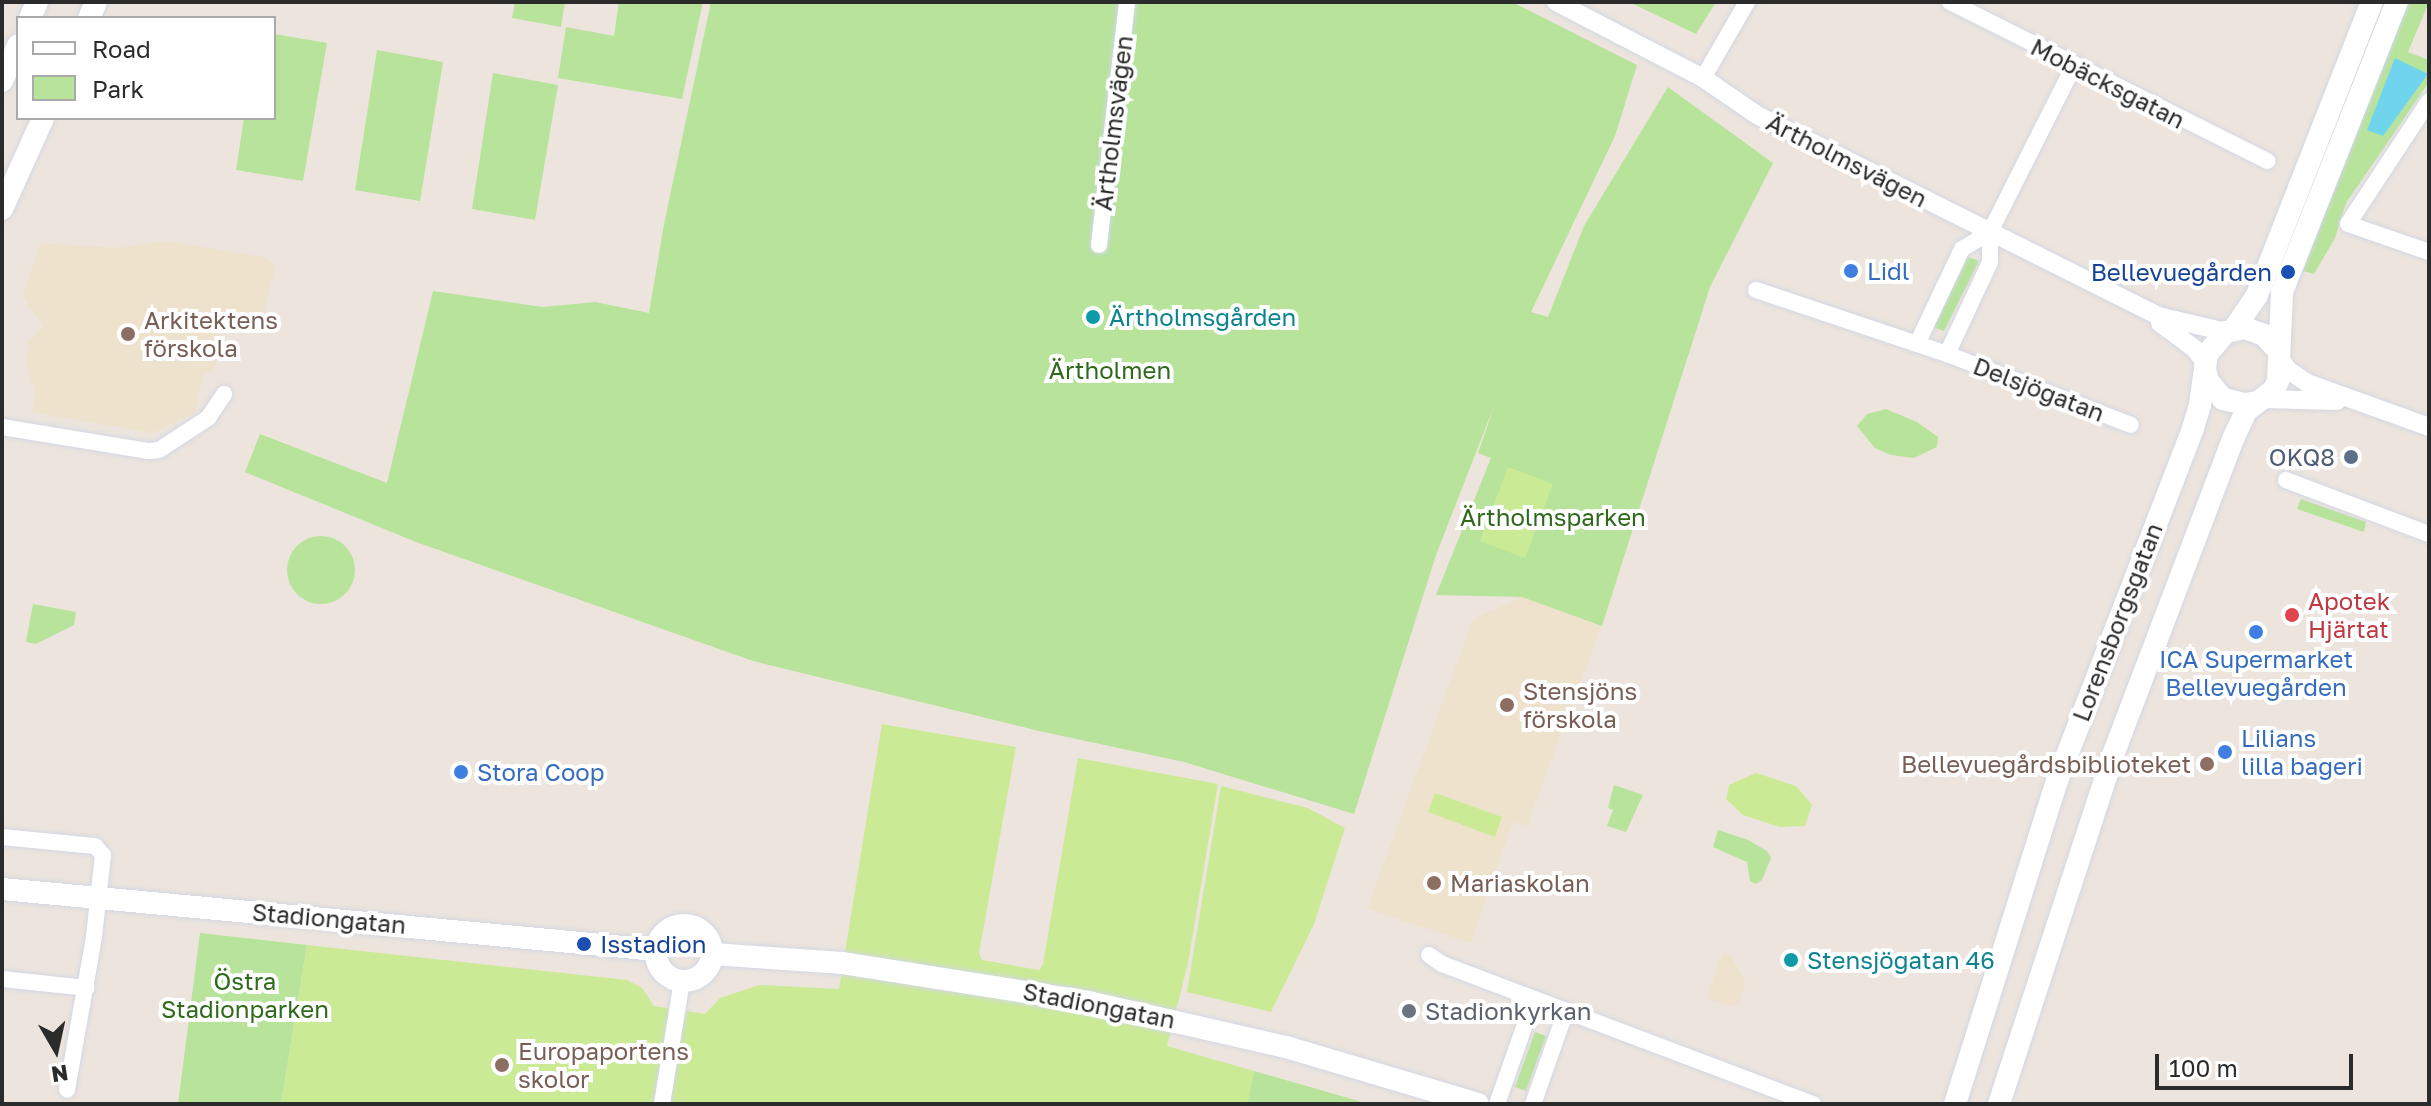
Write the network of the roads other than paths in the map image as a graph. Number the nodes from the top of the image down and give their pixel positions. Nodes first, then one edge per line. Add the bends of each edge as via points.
1 (1127, 2) edge
2 (1556, 2) edge
3 (1747, 2) edge
4 (1950, 2) edge
5 (2372, 2) edge
6 (2397, 2) edge
7 (16, 50) edge
8 (2074, 66) junction
9 (1703, 78) junction
10 (2, 81) edge
11 (2429, 101) edge
12 (42, 120) edge
13 (2267, 161) dead end
14 (2, 209) edge
15 (1990, 232) junction
16 (1099, 245) dead end
17 (2429, 252) edge
18 (1756, 290) dead end
19 (2143, 308) junction
20 (2230, 331) junction
21 (1917, 344) junction
22 (1947, 354) junction
23 (2279, 354) junction
24 (2205, 366) junction
25 (224, 394) dead end
26 (2260, 400) junction
27 (2372, 406) junction
28 (2131, 425) dead end
29 (2, 427) edge
30 (2429, 427) edge
31 (2286, 480) dead end
32 (2429, 534) edge
33 (2, 837) edge
34 (2, 889) edge
35 (98, 898) junction
36 (656, 950) junction
37 (712, 954) junction
38 (1429, 955) dead end
39 (2, 979) edge
40 (682, 981) junction
41 (87, 988) junction
42 (1534, 999) junction
43 (1566, 1011) junction
44 (67, 1090) dead end
45 (662, 1104) edge
46 (1478, 1104) edge
47 (1497, 1104) edge
48 (1533, 1104) edge
49 (1813, 1104) edge
50 (1955, 1104) edge
51 (1999, 1104) edge

1 - 16 street, Ärtholmsvägen
2 - 9 street, Ärtholmsvägen
3 - 9 street
4 - 8 street, Mobäcksgatan
5 - 20 main road, Lorensborgsgatan via 2257,295
6 - 23 main road, Lorensborgsgatan via 2288,272 2279,315
7 - 10 main road
8 - 13 street, Mobäcksgatan
8 - 15 street
9 - 15 street, Ärtholmsvägen via 1757,115
11 - 17 street via 2348,224
12 - 14 main road
15 - 19 street, Ärtholmsvägen
15 - 21 street via 1962,249
15 - 22 street, Delsjögatan via 1990,262
18 - 21 street, Delsjögatan
19 - 20 street, Ärtholmsvägen via 2186,326
19 - 24 street, Ärtholmsvägen via 2195,349
20 - 23 main road via 2255,330
20 - 24 main road, Lorensborgsgatan via 2212,345
21 - 22 street, Delsjögatan
22 - 28 street, Delsjögatan
23 - 26 main road, Lorensborgsgatan via 2278,381
23 - 27 street via 2307,383
24 - 26 main road via 2208,381 2223,399
24 - 50 main road, Lorensborgsgatan via 2193,428 2058,780
25 - 29 street via 208,418 159,450
26 - 27 street via 2302,397
26 - 51 main road, Lorensborgsgatan via 2246,411 2234,437 2113,755
27 - 30 street
31 - 32 street
33 - 35 street via 95,846 103,855
34 - 35 main road, Stadiongatan
35 - 36 main road, Stadiongatan
35 - 41 street
36 - 37 main road via 664,933 687,925 703,932
36 - 40 main road via 660,968
37 - 40 main road via 700,976
37 - 46 main road, Stadiongatan via 843,963 1088,1002 1274,1044
38 - 42 street
39 - 41 street
40 - 45 street
41 - 44 street
42 - 43 street
42 - 47 street
43 - 48 street
43 - 49 street

